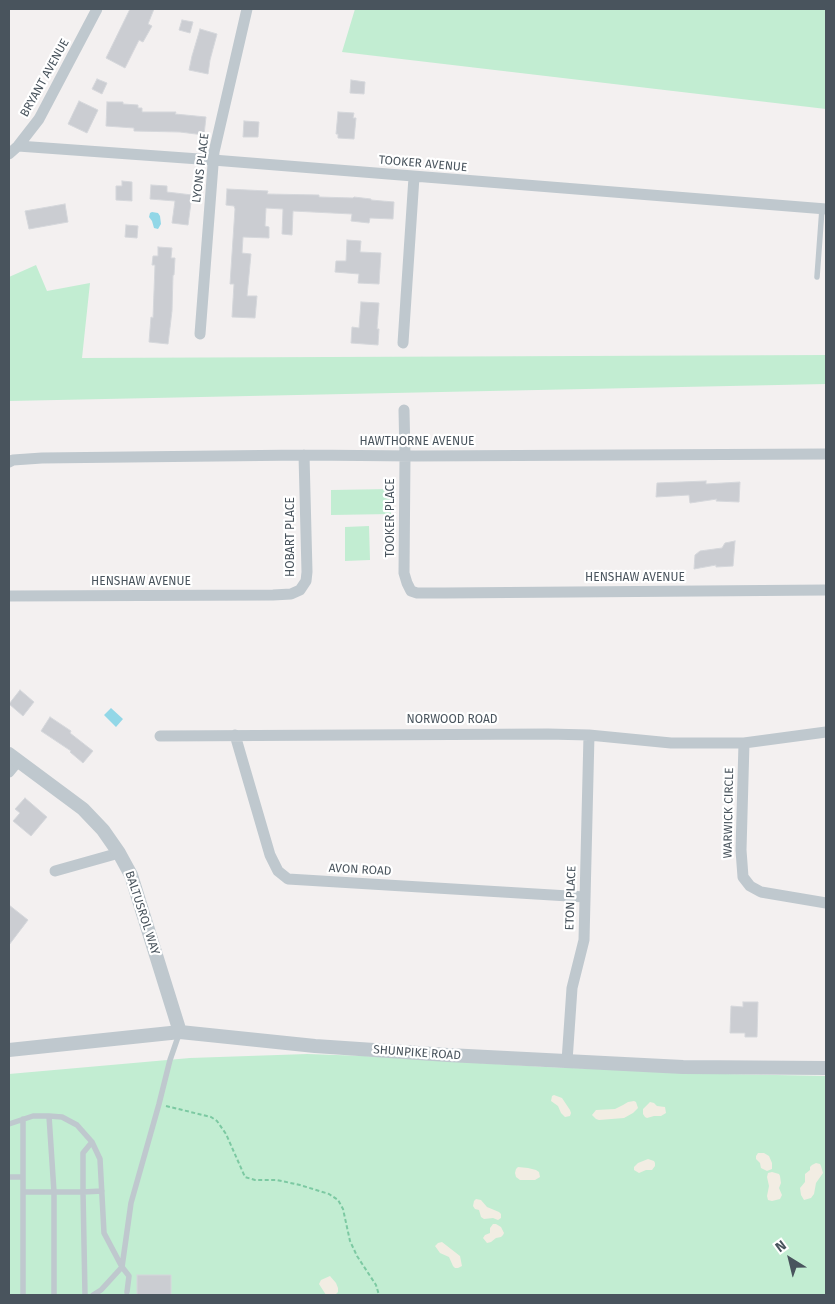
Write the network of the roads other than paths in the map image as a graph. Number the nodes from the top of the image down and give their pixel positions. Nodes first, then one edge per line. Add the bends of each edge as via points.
1 (97, 9) edge
2 (247, 9) edge
3 (18, 146) junction
4 (9, 154) edge
5 (213, 160) junction
6 (414, 177) junction
7 (824, 209) edge
8 (817, 277) dead end
9 (200, 334) dead end
10 (403, 343) dead end
11 (404, 410) dead end
12 (826, 454) edge
13 (304, 455) junction
14 (405, 456) junction
15 (9, 462) edge
16 (826, 590) edge
17 (445, 593) joint
18 (273, 595) joint
19 (9, 596) edge
20 (826, 732) edge
21 (589, 735) junction
22 (160, 736) dead end
23 (235, 736) junction
24 (744, 743) junction
25 (13, 757) edge
26 (9, 772) edge
27 (119, 853) junction
28 (55, 871) dead end
29 (585, 897) junction
30 (826, 903) edge
31 (180, 1032) junction
32 (9, 1050) edge
33 (567, 1061) junction
34 (826, 1068) edge
35 (49, 1116) junction
36 (23, 1119) junction
37 (9, 1124) edge
38 (92, 1142) junction
39 (9, 1177) edge
40 (23, 1177) junction
41 (102, 1190) junction
42 (23, 1192) junction
43 (54, 1192) junction
44 (83, 1192) junction
45 (122, 1267) junction
46 (127, 1292) dead end
47 (23, 1295) edge
48 (54, 1295) edge
49 (85, 1295) edge
50 (93, 1295) edge

1 - 3 street, BRYANT AVENUE via 44,110
2 - 5 street, LYONS PLACE
3 - 4 street, BRYANT AVENUE
3 - 5 street, TOOKER AVENUE
5 - 6 street, TOOKER AVENUE
5 - 9 street, LYONS PLACE
6 - 7 street, TOOKER AVENUE
6 - 10 street
7 - 8 lane
11 - 14 street, TOOKER PLACE
12 - 14 street, HAWTHORNE AVENUE
13 - 14 street, HAWTHORNE AVENUE
13 - 15 street, HAWTHORNE AVENUE via 42,458
13 - 18 street, HOBART PLACE via 306,581 300,590 291,594
14 - 17 street, TOOKER PLACE via 404,573 411,591
16 - 17 street, HENSHAW AVENUE
18 - 19 street, HENSHAW AVENUE
20 - 24 street
21 - 23 street, NORWOOD ROAD
21 - 24 street, NORWOOD ROAD via 671,742
21 - 29 street, ETON PLACE
22 - 23 street, NORWOOD ROAD
23 - 29 street, AVON ROAD via 270,855 278,871 288,879
24 - 30 street, WARWICK CIRCLE via 743,877 760,892
25 - 26 street
25 - 27 street, BALTUSROL WAY via 83,809
27 - 28 street
27 - 31 street, BALTUSROL WAY via 131,875
29 - 33 street, ETON PLACE via 584,940 572,988
31 - 32 street, SHUNPIKE ROAD
31 - 33 street, SHUNPIKE ROAD via 315,1046
31 - 45 lane via 131,1203
33 - 34 street, SHUNPIKE ROAD via 683,1067
35 - 36 lane
35 - 38 lane via 62,1117 77,1125
35 - 43 lane
36 - 37 lane
36 - 40 lane
38 - 41 lane via 100,1159
38 - 44 lane via 83,1153
39 - 40 lane
40 - 42 lane
41 - 44 lane
41 - 45 lane via 104,1234
42 - 43 lane
42 - 47 lane
43 - 44 lane
43 - 48 lane
44 - 49 lane
45 - 46 lane via 129,1276
45 - 50 lane

